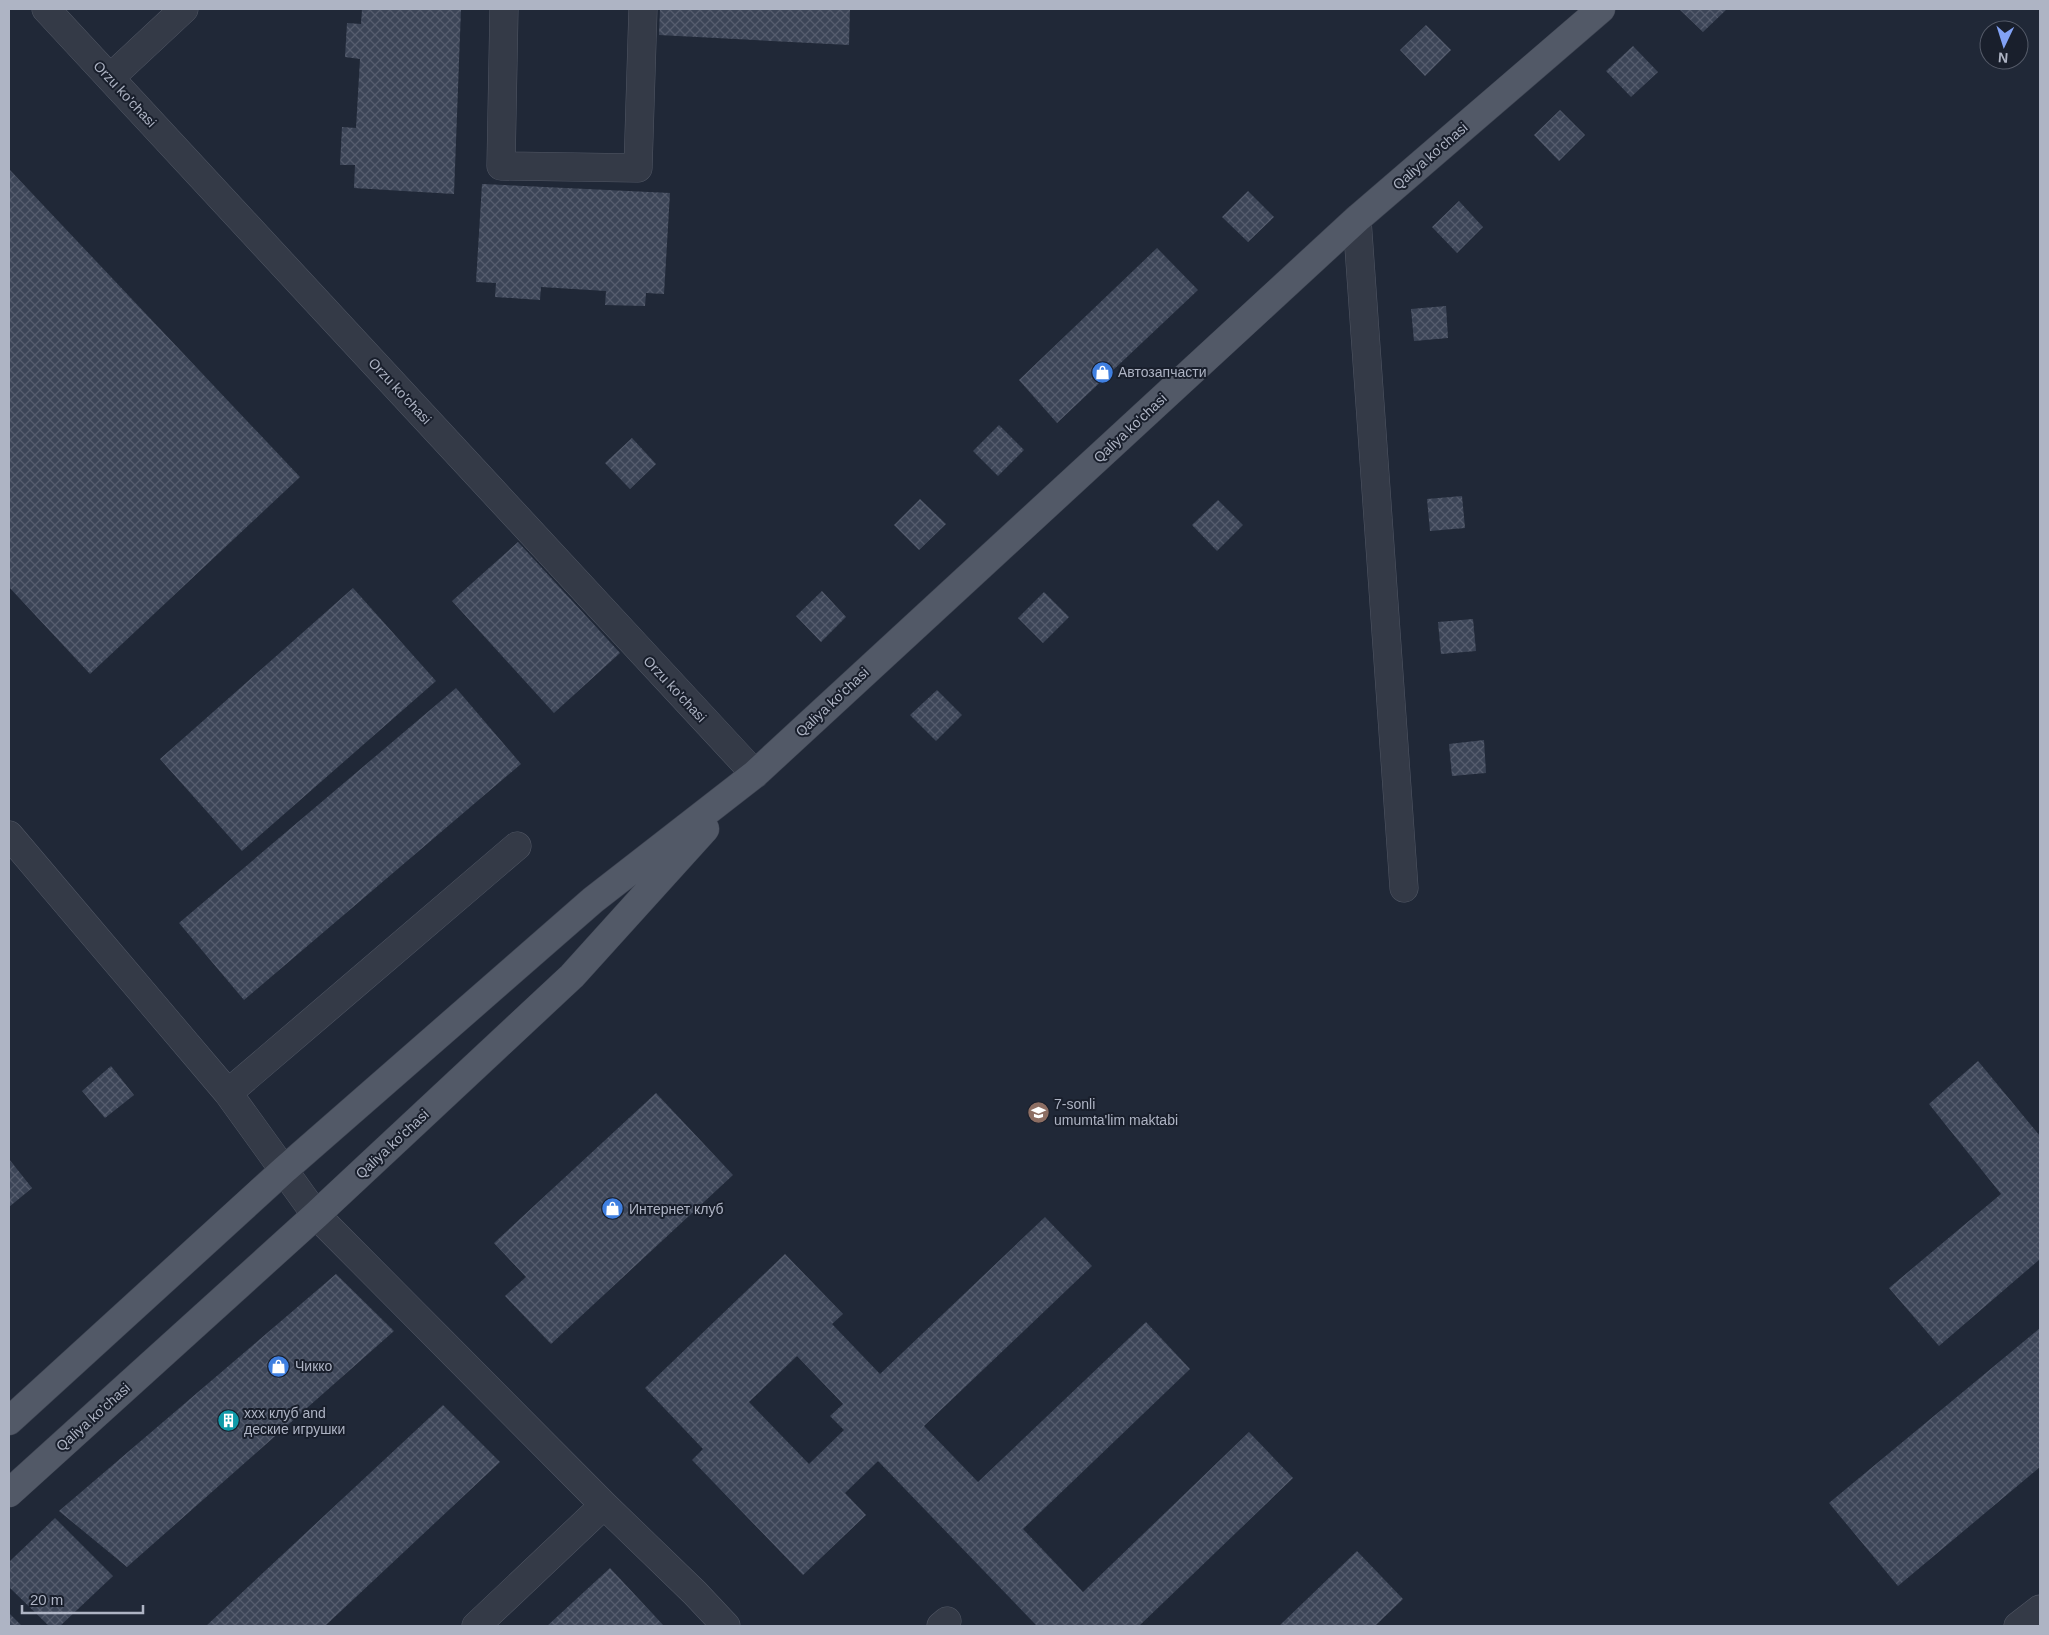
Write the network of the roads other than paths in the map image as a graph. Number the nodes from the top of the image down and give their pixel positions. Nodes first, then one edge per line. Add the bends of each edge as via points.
1 (46, 9) edge
2 (184, 9) edge
3 (504, 9) edge
4 (643, 9) edge
5 (1601, 9) edge
6 (110, 78) junction
7 (1357, 219) junction
8 (755, 774) junction
9 (9, 835) edge
10 (517, 846) dead end
11 (1404, 888) dead end
12 (228, 1093) junction
13 (284, 1170) junction
14 (316, 1216) junction
15 (9, 1421) edge
16 (9, 1493) edge
17 (604, 1505) junction
18 (2040, 1609) edge
19 (476, 1626) edge
20 (726, 1626) edge
21 (2018, 1626) edge

1 - 6 street, Orzu ko'chasi
2 - 6 street
3 - 4 street via 501,166 638,168
5 - 7 main road, Qaliya ko'chasi
6 - 8 street, Orzu ko'chasi
7 - 8 main road, Qaliya ko'chasi
7 - 11 street
8 - 13 main road, Qaliya ko'chasi via 593,900
8 - 14 main road, Qaliya ko'chasi via 572,976
9 - 12 street
10 - 12 street
12 - 13 street
13 - 14 street
13 - 15 main road, Qaliya ko'chasi
14 - 16 main road, Qaliya ko'chasi
14 - 17 street
17 - 19 street
17 - 20 street
18 - 21 street

